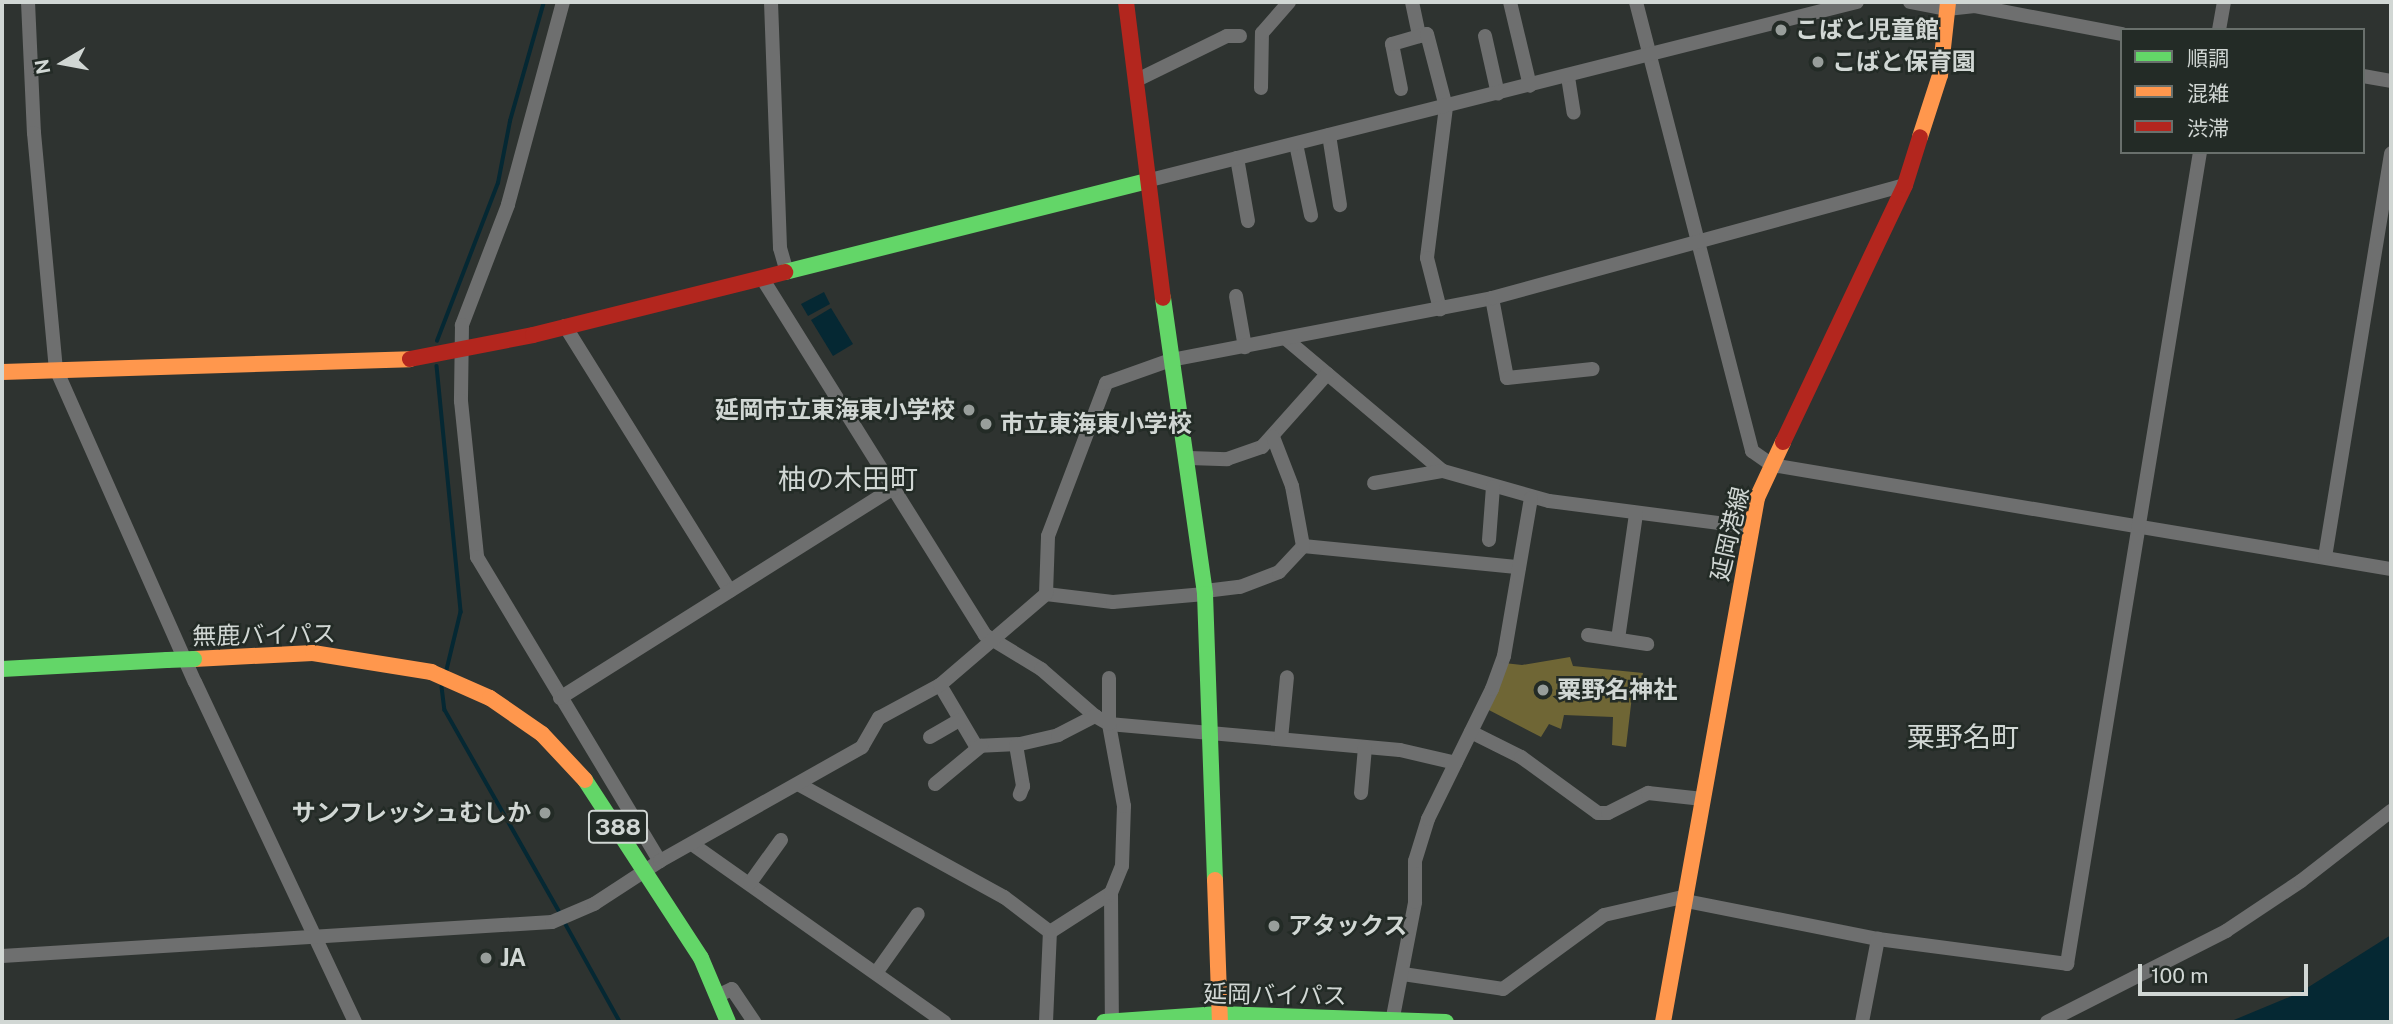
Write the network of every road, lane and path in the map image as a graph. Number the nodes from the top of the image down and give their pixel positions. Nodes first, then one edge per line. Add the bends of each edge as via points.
1 (28, 2) edge
2 (563, 2) edge
3 (771, 2) edge
4 (1126, 2) edge
5 (1289, 2) edge
6 (1412, 2) edge
7 (1510, 2) edge
8 (1636, 2) edge
9 (1857, 2) edge
10 (1910, 2) edge
11 (2224, 2) edge
12 (1947, 6) edge
13 (2219, 28) edge
14 (2120, 34) edge
15 (1240, 36) dead end
16 (1419, 36) junction
17 (1485, 36) dead end
18 (1651, 57) junction
19 (2365, 76) edge
20 (1568, 77) junction
21 (1137, 80) junction
22 (2391, 81) edge
23 (1530, 86) junction
24 (1261, 88) dead end
25 (1401, 89) dead end
26 (1498, 94) junction
27 (1446, 107) junction
28 (1574, 113) dead end
29 (1329, 135) junction
30 (1296, 144) junction
31 (2391, 153) edge
32 (2200, 154) edge
33 (1237, 158) junction
34 (1146, 181) junction
35 (1905, 185) junction
36 (1340, 205) dead end
37 (1311, 215) dead end
38 (1248, 221) dead end
39 (1699, 240) junction
40 (787, 272) junction
41 (762, 278) junction
42 (1236, 296) dead end
43 (1492, 298) junction
44 (1440, 309) junction
45 (565, 326) junction
46 (1286, 339) junction
47 (1245, 347) junction
48 (463, 351) junction
49 (1171, 360) junction
50 (56, 369) junction
51 (1593, 369) dead end
52 (2, 372) edge
53 (1327, 374) junction
54 (1273, 437) junction
55 (1189, 458) junction
56 (1772, 465) junction
57 (1443, 471) junction
58 (1374, 484) dead end
59 (1493, 487) junction
60 (893, 488) junction
61 (1531, 498) junction
62 (1636, 514) junction
63 (1750, 527) junction
64 (2139, 529) junction
65 (1489, 540) dead end
66 (1303, 546) junction
67 (2325, 557) junction
68 (1519, 567) junction
69 (2391, 569) edge
70 (730, 591) junction
71 (1205, 593) junction
72 (1046, 594) junction
73 (1588, 635) dead end
74 (992, 639) junction
75 (1618, 639) junction
76 (1647, 644) dead end
77 (2, 652) edge
78 (43, 667) junction
79 (2, 669) edge
80 (1287, 677) dead end
81 (1109, 678) dead end
82 (2, 683) edge
83 (940, 685) junction
84 (560, 698) junction
85 (1095, 716) junction
86 (960, 720) junction
87 (1109, 724) junction
88 (1471, 732) junction
89 (1209, 733) junction
90 (930, 737) dead end
91 (1281, 739) junction
92 (1016, 745) junction
93 (981, 746) junction
94 (1365, 747) junction
95 (1456, 763) junction
96 (935, 784) dead end
97 (800, 785) junction
98 (1362, 793) dead end
99 (1020, 794) dead end
100 (1703, 799) junction
101 (2391, 811) edge
102 (781, 840) dead end
103 (692, 844) junction
104 (660, 861) junction
105 (646, 871) junction
106 (750, 883) junction
107 (1111, 893) junction
108 (1687, 898) junction
109 (918, 914) dead end
110 (1050, 932) junction
111 (316, 937) junction
112 (1878, 939) junction
113 (2, 956) edge
114 (876, 973) junction
115 (1403, 974) junction
116 (719, 995) junction
117 (1219, 1018) edge
118 (1112, 1021) edge
119 (1392, 1021) edge
120 (355, 1022) edge
121 (728, 1022) edge
122 (754, 1022) edge
123 (944, 1022) edge
124 (1046, 1022) edge
125 (1104, 1022) edge
126 (1446, 1022) edge
127 (1663, 1022) edge
128 (1862, 1022) edge
129 (2047, 1022) edge

1 - 50 street via 34,133
2 - 48 street via 508,205 462,325
3 - 40 street via 780,248
4 - 21 main road
5 - 24 street via 1262,33
6 - 16 street
7 - 23 street
8 - 18 street
9 - 18 street
10 - 12 street
11 - 13 street
12 - 14 street via 1975,6
12 - 35 main road, 延岡港線 via 1940,75
15 - 21 street via 1227,36
16 - 25 street via 1392,44
16 - 27 street via 1427,34
17 - 26 street
18 - 20 street
18 - 39 street
19 - 22 street
20 - 23 street
20 - 28 street
21 - 34 main road
23 - 26 street
26 - 27 street
27 - 29 street
27 - 44 street via 1427,258
29 - 30 street
29 - 36 street
30 - 33 street
30 - 37 street
31 - 67 street
32 - 64 street
33 - 34 street
33 - 38 street
34 - 40 main road
34 - 49 main road
35 - 39 street
35 - 56 main road, 延岡港線
39 - 43 street
39 - 56 street via 1752,451
40 - 41 main road
41 - 45 main road
41 - 60 street
42 - 47 street
43 - 44 street
43 - 51 street via 1507,378
44 - 46 street
45 - 48 main road
45 - 70 street
46 - 47 street
46 - 53 street
47 - 49 street
48 - 50 main road via 347,364
48 - 84 street via 461,401 477,557
49 - 55 main road
49 - 72 street via 1106,383 1048,537
50 - 52 main road
50 - 111 street via 195,682
53 - 54 street
53 - 57 street
54 - 55 street via 1241,457
54 - 66 street via 1292,486
55 - 71 main road
56 - 63 main road, 延岡港線
56 - 64 street
57 - 58 street
57 - 59 street
59 - 61 street
59 - 65 street
60 - 70 street
60 - 74 street
61 - 62 street
61 - 68 street
62 - 63 street
62 - 75 street
63 - 100 main road, 延岡港線
64 - 67 street
64 - 112 street via 2067,964
66 - 68 street
66 - 71 street via 1293,561 1265,579
67 - 69 street
68 - 88 street via 1504,656
70 - 84 street
71 - 72 street via 1113,602
71 - 89 main road
72 - 74 street
73 - 75 street
74 - 83 street
74 - 85 street via 1041,669
75 - 76 street
77 - 78 main road, 388 via 14,652
78 - 79 main road, 無鹿バイパス / 388
78 - 82 main road, 388 via 19,681
78 - 105 main road, 無鹿バイパス / 388, bridge via 313,653 392,661 431,672 491,698 542,734 597,793
80 - 91 street
81 - 87 street
83 - 86 street
83 - 97 street via 879,718 862,747
84 - 104 street
85 - 87 street
85 - 92 street via 1069,731
86 - 90 street
86 - 93 street via 976,746
87 - 89 street
87 - 107 street via 1124,806 1122,866
88 - 95 street
88 - 100 street via 1521,757 1598,813 1608,813 1648,793
89 - 91 street
89 - 117 main road
91 - 94 street
92 - 93 street
92 - 99 street via 1023,786
93 - 96 street
94 - 95 street
94 - 98 street
95 - 115 street via 1428,819 1415,861 1415,902
97 - 103 street
97 - 110 street via 1004,897
100 - 108 main road, 延岡港線
101 - 129 street via 2301,881 2226,931
102 - 106 street
103 - 104 street
103 - 106 street
104 - 105 street
105 - 111 street via 562,918
105 - 116 main road, 無鹿バイパス / 388
106 - 114 street
107 - 110 street
107 - 118 street
108 - 112 street
108 - 115 street via 1604,915 1503,989
108 - 127 main road, 延岡港線
109 - 114 street
110 - 124 street
111 - 113 street
111 - 120 street
112 - 128 street
114 - 123 street
115 - 119 street
116 - 121 main road, 無鹿バイパス / 388
116 - 122 street via 732,989
117 - 118 main road, 延岡バイパス
117 - 119 main road, 延岡バイパス
118 - 125 main road, 延岡バイパス
119 - 126 main road, 延岡バイパス

